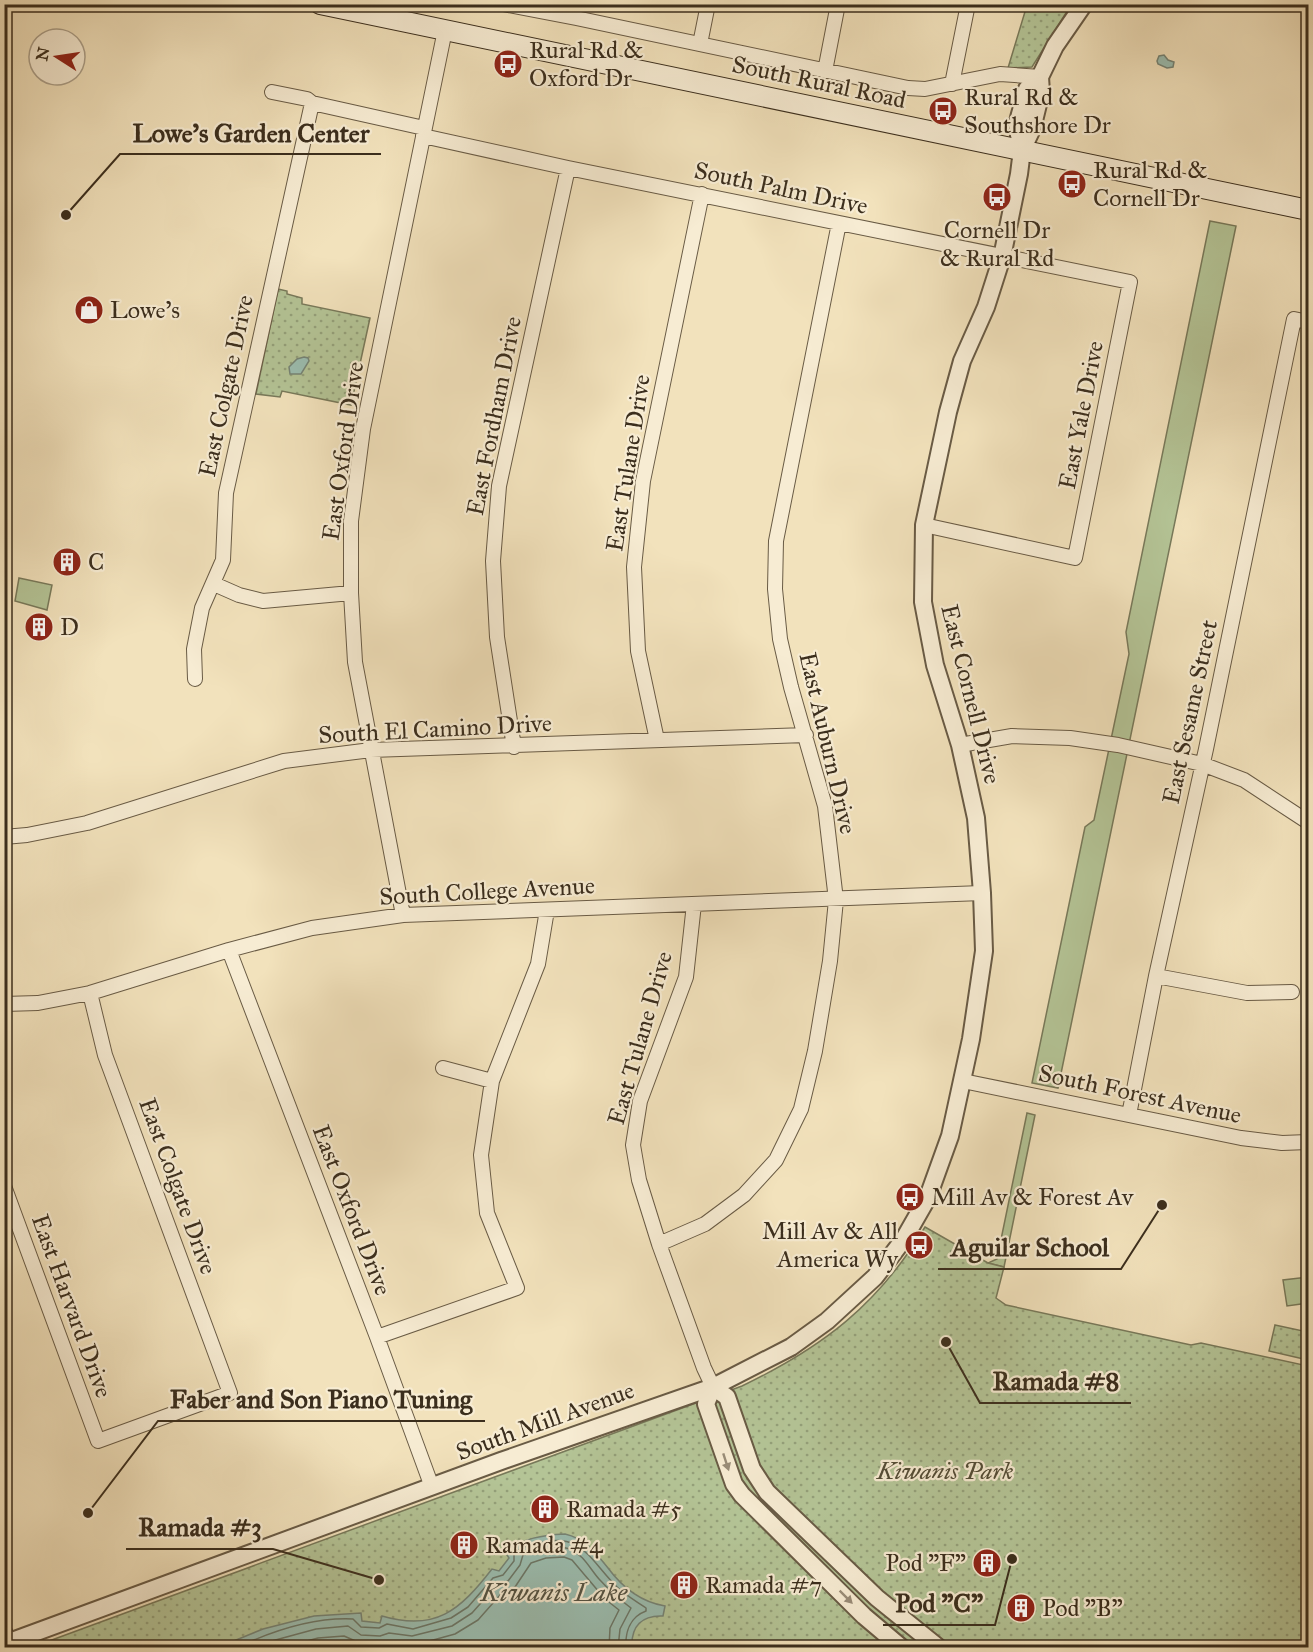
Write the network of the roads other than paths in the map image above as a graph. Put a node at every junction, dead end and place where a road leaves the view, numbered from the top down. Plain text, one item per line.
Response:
1 (320, 4) edge
2 (503, 4) edge
3 (708, 4) edge
4 (838, 4) edge
5 (968, 4) edge
6 (1084, 4) edge
7 (577, 11) edge
8 (445, 30) junction
9 (700, 44) junction
10 (825, 71) junction
11 (1040, 77) junction
12 (952, 84) junction
13 (272, 92) dead end
14 (312, 103) junction
15 (424, 132) junction
16 (1022, 150) junction
17 (568, 168) junction
18 (702, 194) junction
19 (1308, 210) edge
20 (839, 223) junction
21 (1002, 257) junction
22 (1131, 282) joint
23 (1308, 322) edge
24 (924, 525) junction
25 (214, 584) junction
26 (351, 593) junction
27 (195, 679) dead end
28 (806, 735) junction
29 (657, 740) junction
30 (960, 745) junction
31 (514, 747) junction
32 (371, 750) junction
33 (1202, 764) junction
34 (1308, 822) edge
35 (4, 837) edge
36 (982, 893) junction
37 (836, 900) junction
38 (694, 904) junction
39 (547, 910) junction
40 (403, 915) junction
41 (229, 950) junction
42 (1156, 976) junction
43 (1292, 992) dead end
44 (90, 993) junction
45 (4, 1004) edge
46 (443, 1068) dead end
47 (492, 1081) junction
48 (963, 1081) junction
49 (1130, 1115) junction
50 (1308, 1142) edge
51 (4, 1186) edge
52 (659, 1244) junction
53 (377, 1337) junction
54 (713, 1387) junction
55 (739, 1428) junction
56 (718, 1436) junction
57 (98, 1441) joint
58 (432, 1487) junction
59 (6, 1638) edge
60 (920, 1642) edge
61 (902, 1647) edge
62 (939, 1647) edge

1 - 8 main road, South Rural Road
2 - 7 street
3 - 9 street
4 - 10 street
5 - 12 street
6 - 11 street, East Cornell Drive
7 - 9 street
8 - 15 street, East Oxford Drive
8 - 16 main road, South Rural Road
9 - 10 street
10 - 12 street
11 - 12 street
11 - 16 street, East Cornell Drive
13 - 14 street, South Palm Drive
14 - 15 street, South Palm Drive
14 - 25 street, East Colgate Drive
15 - 17 street, South Palm Drive
15 - 26 street, East Oxford Drive
16 - 19 main road, South Rural Road
16 - 21 street, East Cornell Drive
17 - 18 street, South Palm Drive
17 - 31 street, East Fordham Drive
18 - 20 street, South Palm Drive
18 - 29 street, East Tulane Drive
20 - 21 street, South Palm Drive
20 - 28 street, East Auburn Drive
21 - 22 street, South Palm Drive
21 - 24 street, East Cornell Drive
22 - 24 street, East Yale Drive
23 - 33 street, East Sesame Street
24 - 30 street, East Cornell Drive
25 - 26 street
25 - 27 street, East Colgate Drive
26 - 32 street, East Oxford Drive
28 - 29 street, South El Camino Drive
28 - 37 street, East Auburn Drive
29 - 31 street, South El Camino Drive
30 - 33 street
30 - 36 street, East Cornell Drive
31 - 32 street, South El Camino Drive
32 - 35 street, South El Camino Drive
32 - 40 street, East Oxford Drive
33 - 34 street
33 - 42 street, East Sesame Street
36 - 37 street, South College Avenue
36 - 48 street, East Cornell Drive
37 - 38 street, South College Avenue
37 - 52 street, East Auburn Drive
38 - 39 street, South College Avenue
38 - 52 street, East Tulane Drive
39 - 40 street, South College Avenue
39 - 47 street
40 - 41 street, South College Avenue
41 - 44 street, South College Avenue
41 - 53 street, East Oxford Drive
42 - 43 street
42 - 49 street, East Sesame Street
44 - 45 street, South College Avenue
44 - 57 street, East Colgate Drive
46 - 47 street
47 - 53 street
48 - 49 street, South Forest Avenue
48 - 54 street, South Mill Avenue
49 - 50 street, South Forest Avenue
51 - 57 street, East Harvard Drive
52 - 54 street, East Tulane Drive
53 - 58 street, East Oxford Drive
54 - 55 street
54 - 56 street
54 - 58 street, South Mill Avenue
55 - 56 street
55 - 60 street
56 -> 61 street
58 - 59 street, South Mill Avenue
60 - 62 street

